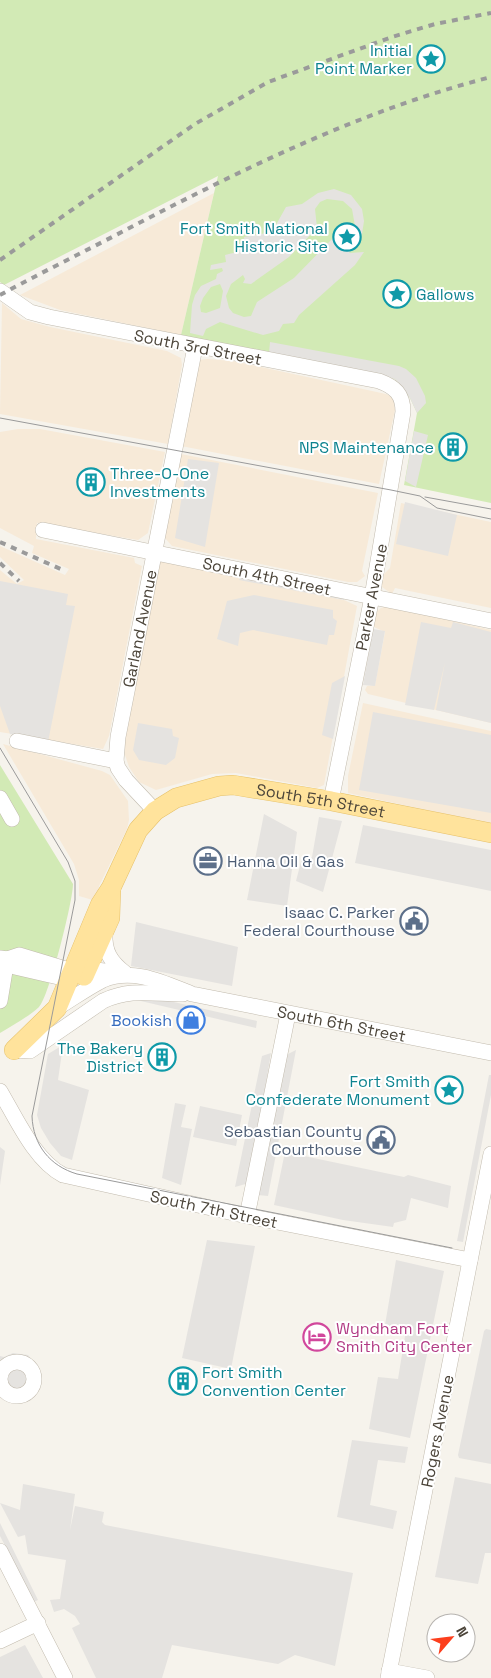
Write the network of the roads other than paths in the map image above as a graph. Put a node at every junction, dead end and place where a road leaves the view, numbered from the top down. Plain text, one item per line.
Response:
1 (0, 291) edge
2 (195, 347) junction
3 (399, 393) joint
4 (44, 530) dead end
5 (154, 552) junction
6 (372, 597) junction
7 (491, 621) edge
8 (17, 741) dead end
9 (116, 761) junction
10 (0, 798) edge
11 (331, 801) junction
12 (155, 811) junction
13 (12, 820) dead end
14 (491, 834) edge
15 (111, 888) junction
16 (105, 933) junction
17 (4, 959) edge
18 (76, 974) junction
19 (126, 974) junction
20 (192, 994) junction
21 (74, 998) junction
22 (0, 1001) edge
23 (56, 1008) junction
24 (288, 1014) junction
25 (7, 1054) edge
26 (491, 1054) edge
27 (0, 1091) edge
28 (491, 1154) edge
29 (247, 1216) junction
30 (470, 1260) junction
31 (3, 1365) edge
32 (1, 1383) edge
33 (0, 1551) edge
34 (38, 1623) junction
35 (0, 1641) edge
36 (388, 1674) edge
37 (65, 1678) edge
38 (427, 1678) edge

1 - 2 street, South 3rd Street
2 - 3 street, South 3rd Street
2 - 5 street, Garland Avenue
3 - 6 street, Parker Avenue
4 - 5 street, South 4th Street
5 - 6 street, South 4th Street
5 - 9 street, Garland Avenue
6 - 7 street, South 4th Street
6 - 11 street, Parker Avenue
8 - 9 street
9 - 12 street
10 - 13 street
11 - 12 main road, South 5th Street
11 - 14 main road, South 5th Street
12 - 15 main road
15 - 16 main road
15 - 18 main road
16 - 18 main road
16 - 19 street
17 - 18 street
17 - 22 street
18 - 19 street
18 - 21 main road
18 - 23 main road
19 - 20 street, South 6th Street
19 - 21 street, South 6th Street
20 - 24 street, South 6th Street
20 - 25 street, South 6th Street
21 - 23 street, South 6th Street
21 - 25 main road
23 - 25 main road
24 - 26 street, South 6th Street
24 - 29 street
27 - 29 street, South 7th Street
28 - 30 street, Rogers Avenue
29 - 30 street, South 7th Street
30 - 36 street, Rogers Avenue
31 - 32 street
31 - 32 street
33 - 34 street
34 - 35 street
34 - 37 street
36 - 38 street

